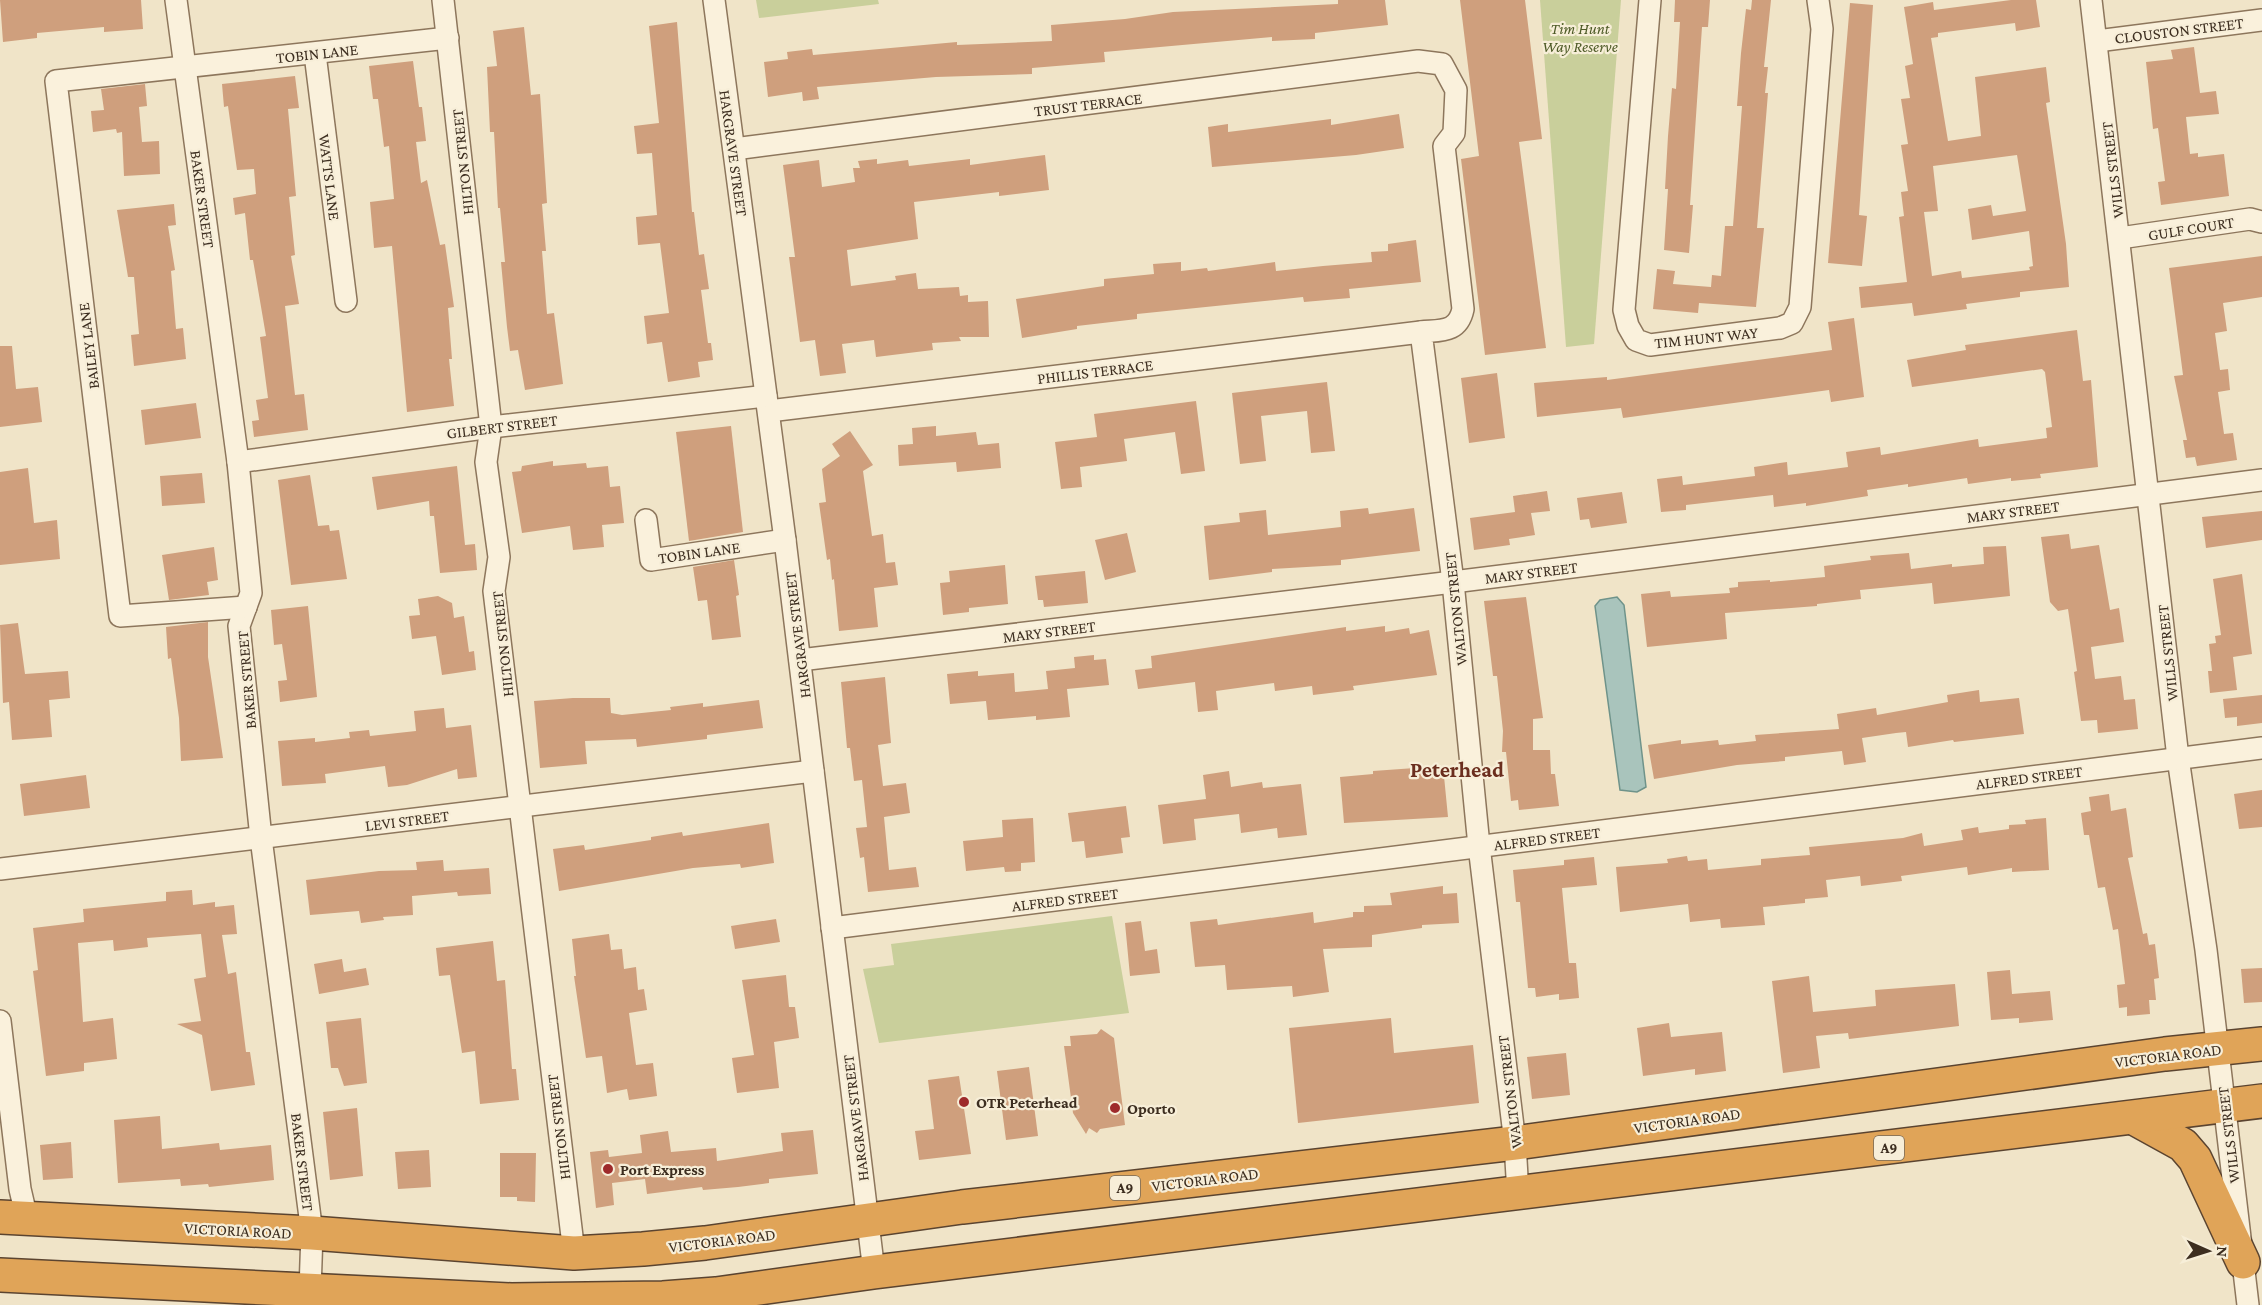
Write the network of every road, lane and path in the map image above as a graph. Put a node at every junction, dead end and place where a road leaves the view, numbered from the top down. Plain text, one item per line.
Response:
1 (176, 0) edge
2 (443, 0) edge
3 (714, 0) edge
4 (1650, 0) edge
5 (1818, 0) edge
6 (2091, 0) edge
7 (2262, 20) edge
8 (448, 38) junction
9 (2097, 41) junction
10 (315, 54) junction
11 (185, 66) junction
12 (734, 149) junction
13 (2262, 222) edge
14 (2120, 238) junction
15 (346, 301) dead end
16 (1420, 332) junction
17 (767, 403) junction
18 (491, 427) junction
19 (238, 462) junction
20 (2262, 480) edge
21 (2150, 494) junction
22 (646, 520) dead end
23 (785, 540) junction
24 (1453, 582) junction
25 (246, 607) junction
26 (800, 660) junction
27 (2262, 748) edge
28 (2178, 758) junction
29 (813, 771) junction
30 (520, 806) junction
31 (261, 838) junction
32 (1479, 846) junction
33 (0, 869) edge
34 (832, 928) junction
35 (0, 1021) edge
36 (2262, 1044) edge
37 (2217, 1049) junction
38 (2262, 1101) edge
39 (2224, 1106) junction
40 (2134, 1118) junction
41 (1515, 1143) junction
42 (1518, 1194) junction
43 (14, 1218) edge
44 (866, 1220) junction
45 (312, 1233) junction
46 (705, 1244) junction
47 (573, 1253) junction
48 (2243, 1262) junction
49 (874, 1272) junction
50 (0, 1275) edge
51 (310, 1290) junction
52 (716, 1294) junction
53 (2248, 1305) edge

1 - 11 street, BAKER STREET
2 - 8 street, HILTON STREET
3 - 12 street, HARGRAVE STREET
4 - 5 street, TIM HUNT WAY
6 - 9 street, WILLS STREET
7 - 9 street, CLOUSTON STREET
8 - 10 street, TOBIN LANE
8 - 18 street, HILTON STREET
9 - 14 street, WILLS STREET
10 - 11 street, TOBIN LANE
10 - 15 street, WATTS LANE
11 - 19 street, BAKER STREET
11 - 25 street, BAILEY LANE
12 - 16 street, TRUST TERRACE
12 - 17 street, HARGRAVE STREET
13 - 14 street, GULF COURT
14 - 21 street, WILLS STREET
16 - 17 street, PHILLIS TERRACE
16 - 24 street, WALTON STREET
17 - 18 street, GILBERT STREET
17 - 23 street, HARGRAVE STREET
18 - 19 street, GILBERT STREET
18 - 30 street, HILTON STREET
19 - 25 street, BAKER STREET
20 - 21 street, MARY STREET
21 - 24 street, MARY STREET
21 - 28 street, WILLS STREET
22 - 23 street, TOBIN LANE
23 - 26 street, HARGRAVE STREET
24 - 26 street, MARY STREET
24 - 32 street, WALTON STREET
25 - 31 street, BAKER STREET
26 - 29 street, HARGRAVE STREET
27 - 28 street, ALFRED STREET
28 - 32 street, ALFRED STREET
28 - 37 street, WILLS STREET
29 - 30 street, LEVI STREET
29 - 34 street, HARGRAVE STREET
30 - 31 street, LEVI STREET
30 - 47 street, HILTON STREET
31 - 33 street, LEVI STREET
31 - 45 street, BAKER STREET
32 - 34 street, ALFRED STREET
32 - 41 street, WALTON STREET
34 - 44 street, HARGRAVE STREET
35 - 43 street
36 - 37 highway, VICTORIA ROAD / A9
37 - 39 street, WILLS STREET
37 - 41 highway, VICTORIA ROAD / A9
38 - 39 highway, A9
39 - 40 highway, A9
39 - 48 street, WILLS STREET
40 - 42 highway, A9
40 - 48 highway
41 - 42 street, WALTON STREET
41 - 44 highway, VICTORIA ROAD / A9
42 - 49 highway, A9
43 - 45 highway, VICTORIA ROAD / A9
44 - 46 highway, VICTORIA ROAD / A9
44 - 49 street, HARGRAVE STREET
45 - 47 highway, VICTORIA ROAD / A9
45 - 51 street, BAKER STREET
46 - 47 highway, VICTORIA ROAD / A9
46 - 52 highway
48 - 53 street, WILLS STREET
49 - 52 highway, A9
50 - 51 highway, A9
51 - 52 highway, A9

